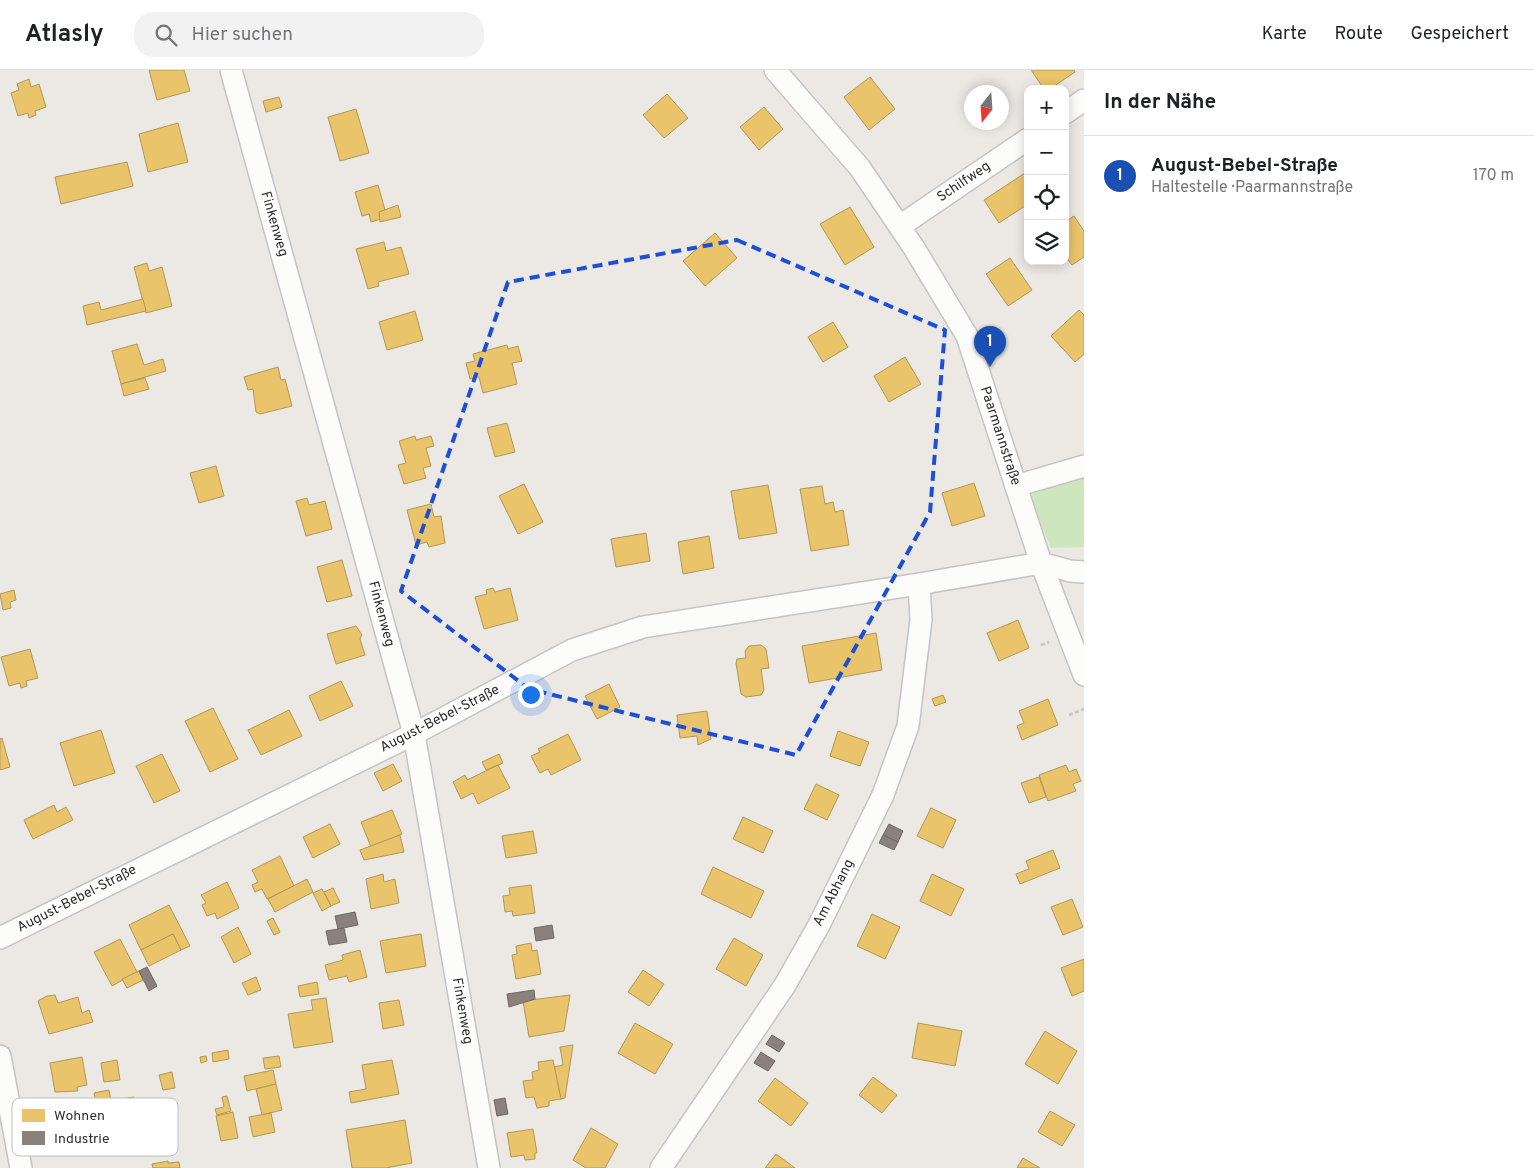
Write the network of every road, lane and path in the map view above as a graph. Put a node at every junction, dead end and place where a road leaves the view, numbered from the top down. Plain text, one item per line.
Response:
1 (231, 70) edge
2 (775, 70) edge
3 (1084, 100) edge
4 (1069, 110) edge
5 (1024, 142) edge
6 (900, 226) junction
7 (1084, 466) edge
8 (1016, 486) junction
9 (1041, 563) junction
10 (1084, 572) edge
11 (919, 584) junction
12 (1084, 675) edge
13 (1084, 709) edge
14 (1069, 715) dead end
15 (414, 734) junction
16 (0, 938) edge
17 (0, 1056) edge
18 (12, 1120) edge
19 (489, 1168) edge
20 (661, 1168) edge

1 - 15 street, Finkenweg
2 - 6 street, Paarmannstraße
3 - 4 street
5 - 6 street, Schilfweg
6 - 8 street, Paarmannstraße
7 - 8 street
8 - 9 street, Paarmannstraße
9 - 10 street, August-Bebel-Straße
9 - 11 street, August-Bebel-Straße
9 - 12 street, Paarmannstraße
11 - 15 street, August-Bebel-Straße
11 - 20 street, Am Abhang
13 - 14 path
15 - 16 street, August-Bebel-Straße
15 - 19 street, Finkenweg
17 - 18 street

